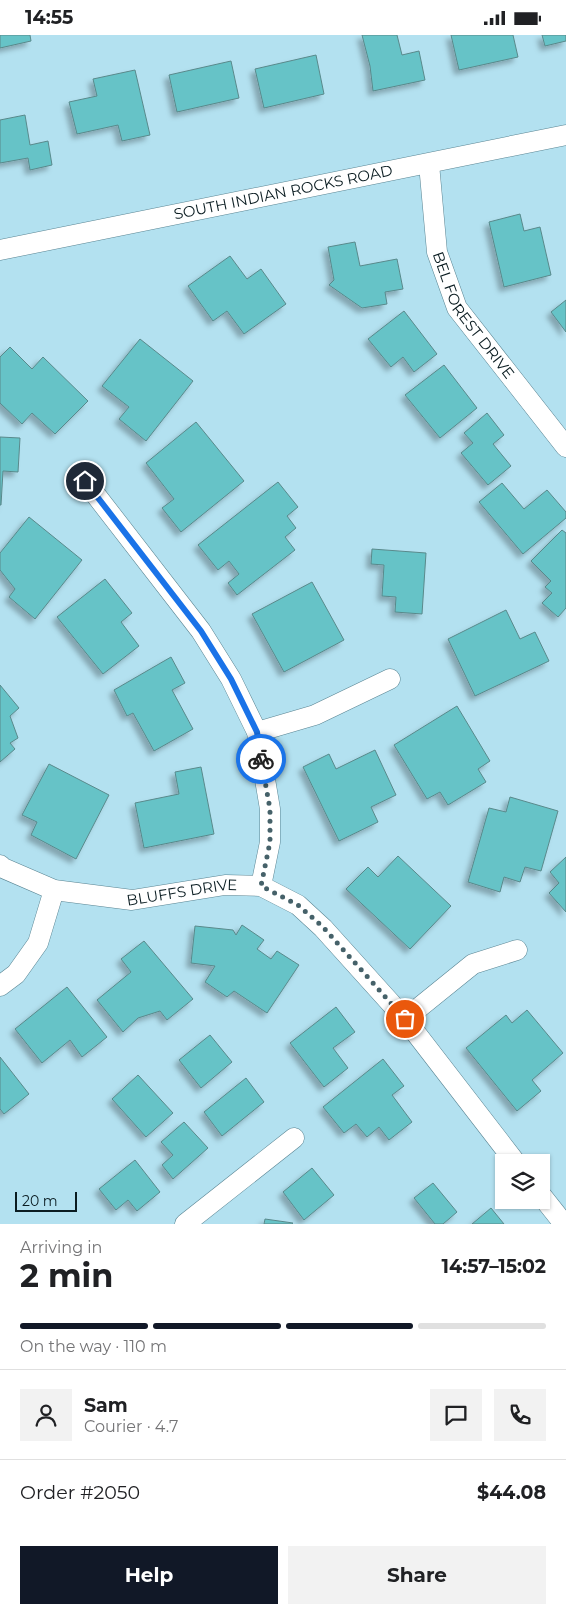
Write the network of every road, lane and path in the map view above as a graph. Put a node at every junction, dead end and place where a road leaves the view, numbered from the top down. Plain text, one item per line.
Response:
1 (566, 135) edge
2 (429, 164) junction
3 (0, 250) edge
4 (566, 447) edge
5 (85, 481) dead end
6 (390, 679) dead end
7 (257, 732) junction
8 (0, 865) edge
9 (261, 886) junction
10 (54, 890) junction
11 (517, 950) dead end
12 (0, 987) edge
13 (405, 1019) junction
14 (294, 1138) dead end
15 (509, 1154) edge
16 (550, 1206) edge
17 (188, 1223) edge
18 (564, 1224) edge

1 - 2 street, SOUTH INDIAN ROCKS ROAD
2 - 3 street, SOUTH INDIAN ROCKS ROAD
2 - 4 street, BEL FOREST DRIVE
5 - 7 street
6 - 7 street
7 - 9 street
8 - 10 street, BLUFFS DRIVE
9 - 10 street, BLUFFS DRIVE
9 - 13 street, BLUFFS DRIVE
10 - 12 street
11 - 13 street
13 - 15 street, BLUFFS DRIVE
14 - 17 street
16 - 18 street

